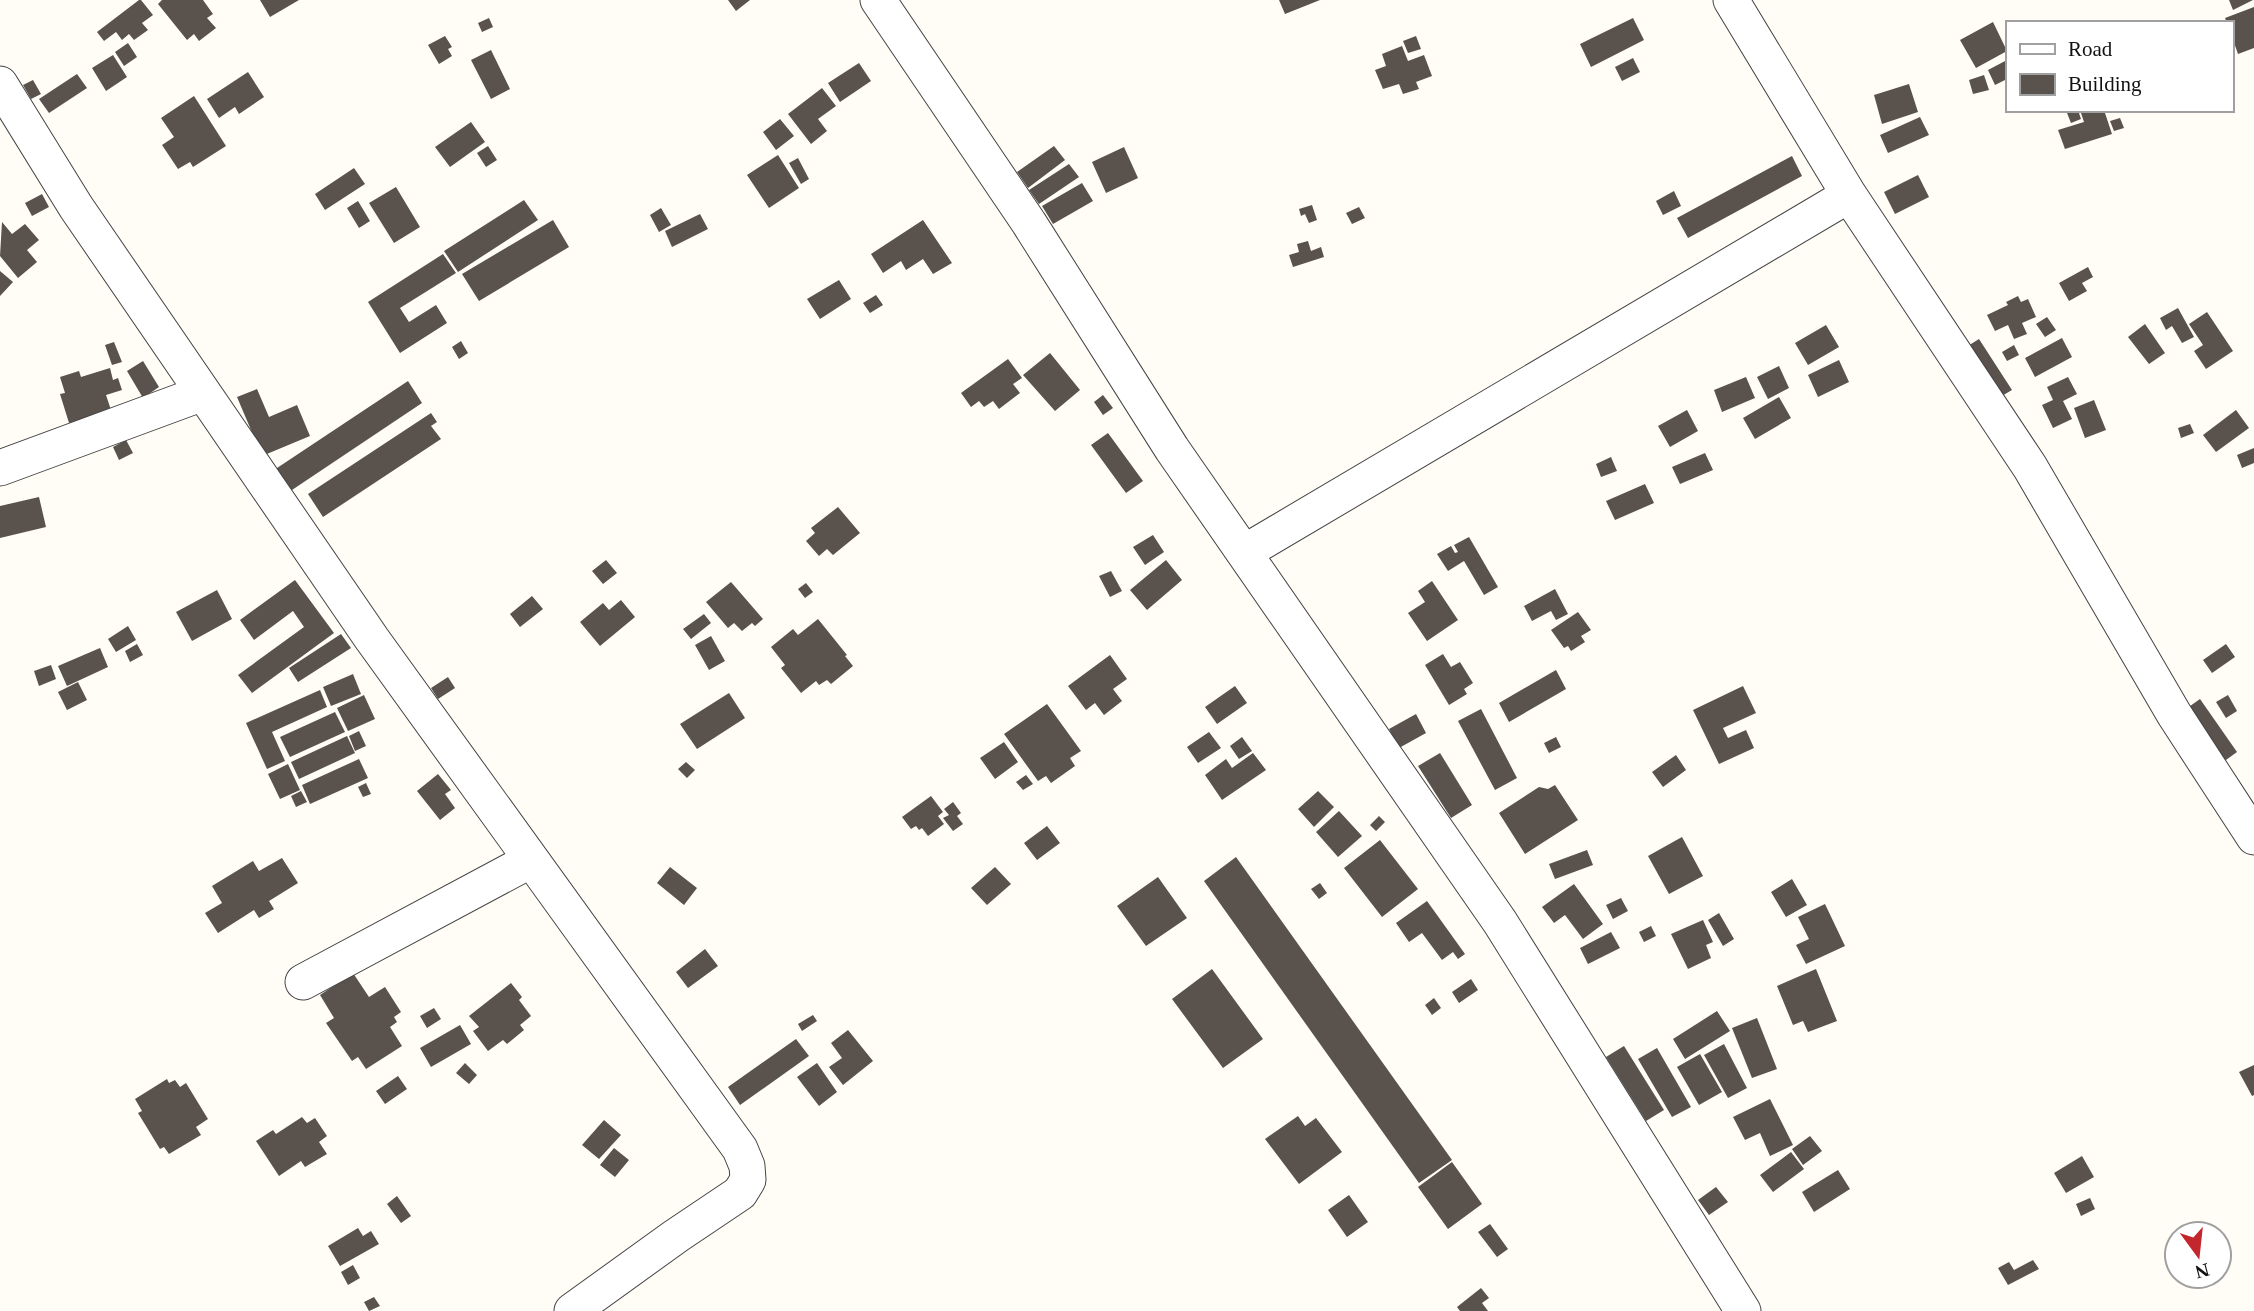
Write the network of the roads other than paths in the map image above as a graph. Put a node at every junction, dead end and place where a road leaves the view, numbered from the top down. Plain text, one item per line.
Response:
1 (878, 0) edge
2 (1731, 0) edge
3 (0, 84) edge
4 (1849, 195) junction
5 (203, 393) junction
6 (0, 468) edge
7 (1245, 552) junction
8 (2254, 837) edge
9 (531, 860) junction
10 (303, 982) dead end
11 (572, 1311) edge
12 (1743, 1311) edge

1 - 7 street
2 - 4 street
3 - 5 street
4 - 7 street
4 - 8 street
5 - 6 street
5 - 9 street
7 - 12 street
9 - 10 street
9 - 11 street

